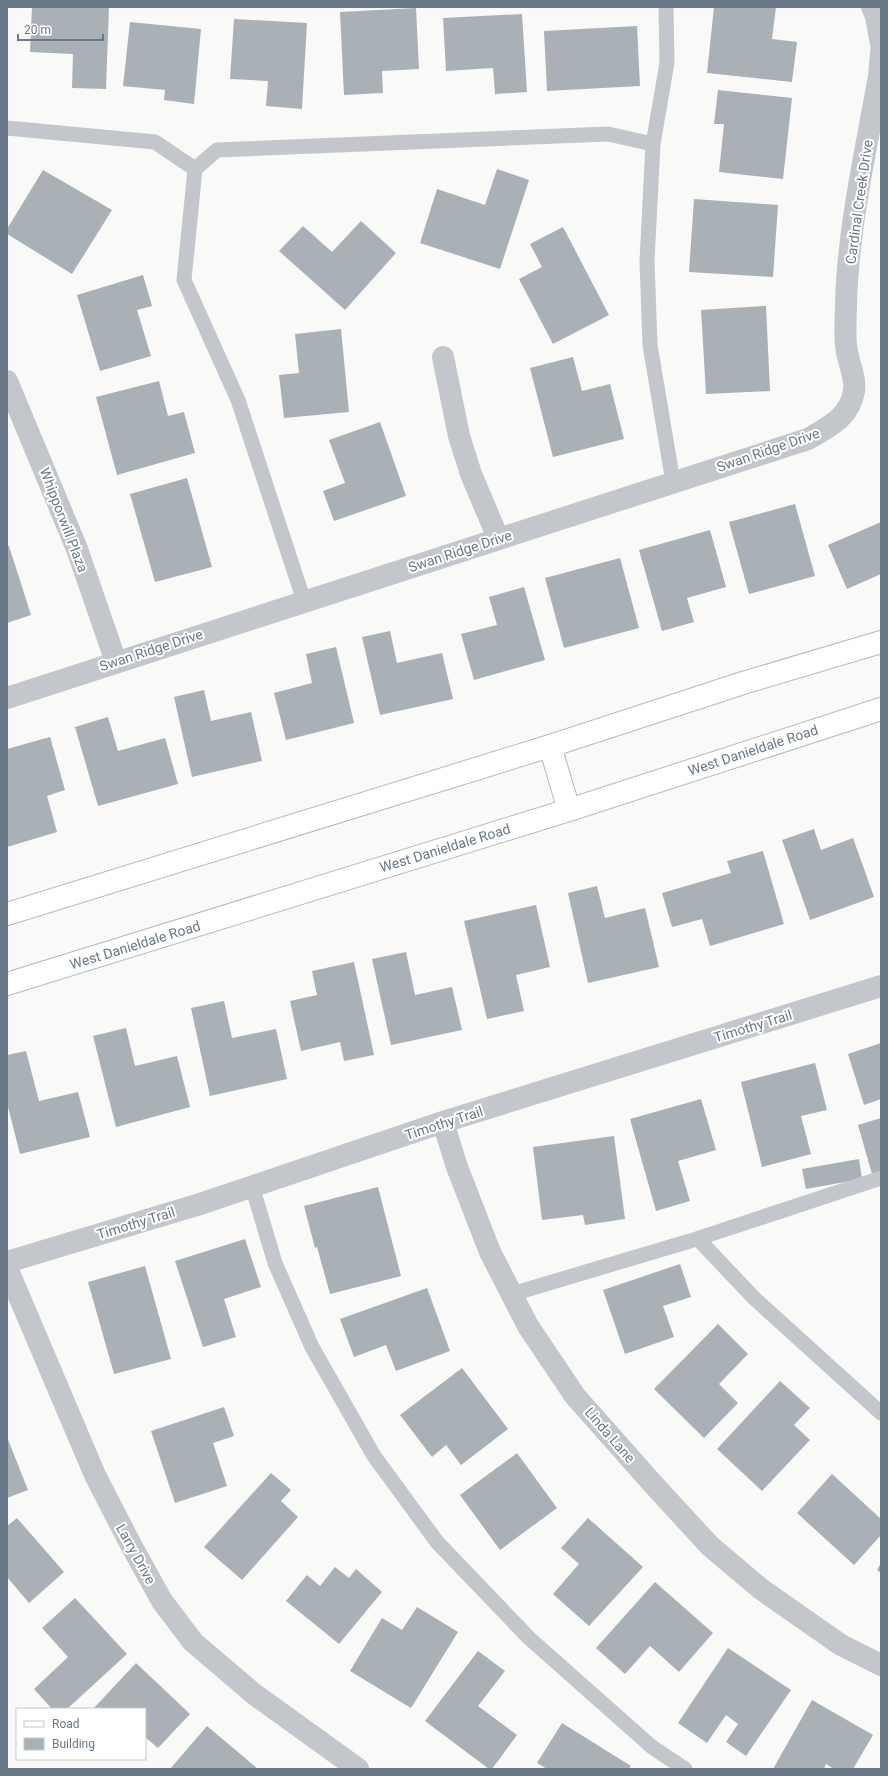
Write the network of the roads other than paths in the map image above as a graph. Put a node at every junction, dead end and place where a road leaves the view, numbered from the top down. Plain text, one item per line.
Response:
1 (666, 7) edge
2 (872, 7) edge
3 (881, 44) edge
4 (881, 53) edge
5 (7, 128) edge
6 (653, 144) junction
7 (195, 169) junction
8 (847, 352) joint
9 (444, 358) dead end
10 (7, 381) edge
11 (673, 482) junction
12 (498, 538) junction
13 (304, 601) junction
14 (881, 642) edge
15 (116, 662) junction
16 (7, 698) edge
17 (881, 709) edge
18 (550, 746) junction
19 (569, 810) junction
20 (7, 914) edge
21 (7, 984) edge
22 (881, 986) edge
23 (444, 1122) junction
24 (881, 1178) edge
25 (252, 1186) junction
26 (698, 1239) junction
27 (7, 1262) edge
28 (7, 1268) edge
29 (512, 1294) junction
30 (881, 1413) edge
31 (881, 1665) edge
32 (358, 1769) edge
33 (685, 1769) edge

1 - 6 lane
2 - 3 street
4 - 8 street, Cardinal Creek Drive
5 - 7 lane
6 - 7 lane
6 - 11 lane
7 - 13 lane
8 - 11 street, Swan Ridge Drive
9 - 12 street
10 - 15 street, Whipporwill Plaza
11 - 12 street, Swan Ridge Drive
12 - 13 street, Swan Ridge Drive
13 - 15 street, Swan Ridge Drive
14 - 18 main road
15 - 16 street, Swan Ridge Drive
17 - 19 main road, West Danieldale Road
18 - 19 main road
18 - 20 main road
19 - 21 main road, West Danieldale Road
22 - 23 street, Timothy Trail
23 - 25 street, Timothy Trail
23 - 29 street, Linda Lane
24 - 26 lane
25 - 27 street, Timothy Trail
25 - 33 lane
26 - 29 lane
26 - 30 lane
28 - 32 street, Larry Drive
29 - 31 street, Linda Lane

